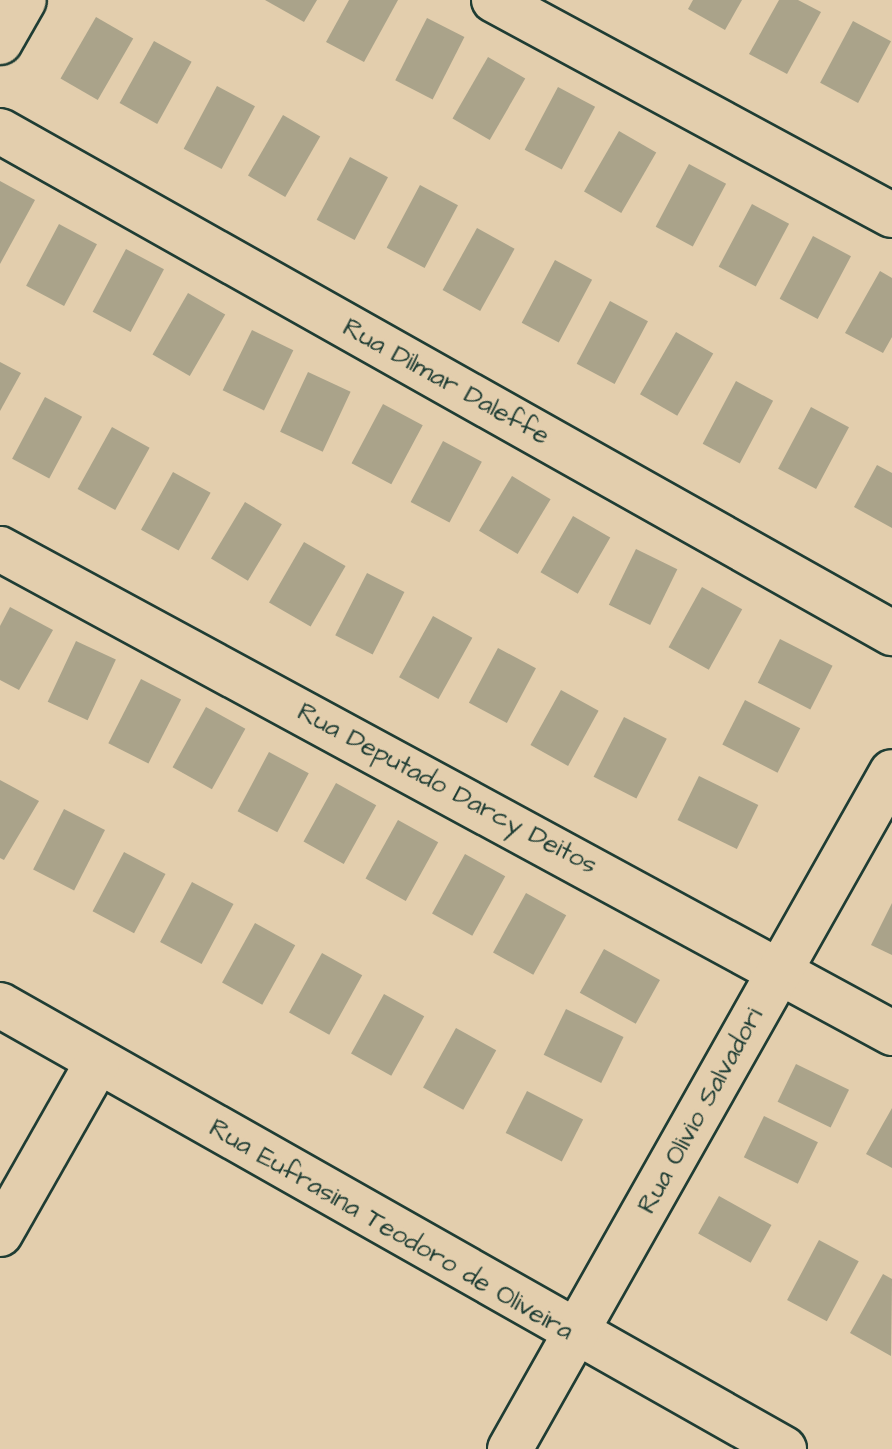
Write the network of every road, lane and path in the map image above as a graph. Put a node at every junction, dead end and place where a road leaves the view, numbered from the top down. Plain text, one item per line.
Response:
1 (24, 0) edge
2 (494, 0) edge
3 (0, 42) edge
4 (0, 131) edge
5 (892, 215) edge
6 (0, 549) edge
7 (892, 633) edge
8 (892, 772) edge
9 (781, 969) junction
10 (0, 1005) edge
11 (892, 1033) edge
12 (97, 1063) junction
13 (0, 1234) edge
14 (575, 1335) junction
15 (510, 1449) edge
16 (784, 1449) edge

1 - 3 street
2 - 5 street
4 - 7 street, Rua Dilmar Daleffe
6 - 9 street, Rua Deputado Darcy Deitos
8 - 9 street, Rua Olivio Salvadori
9 - 11 street, Rua Deputado Darcy Deitos
9 - 14 street, Rua Olivio Salvadori
10 - 12 street, Rua Eufrasina Teodoro de Oliveira
12 - 13 street
12 - 14 street, Rua Eufrasina Teodoro de Oliveira
14 - 15 street, Rua Olivio Salvadori
14 - 16 street, Rua Eufrasina Teodoro de Oliveira

